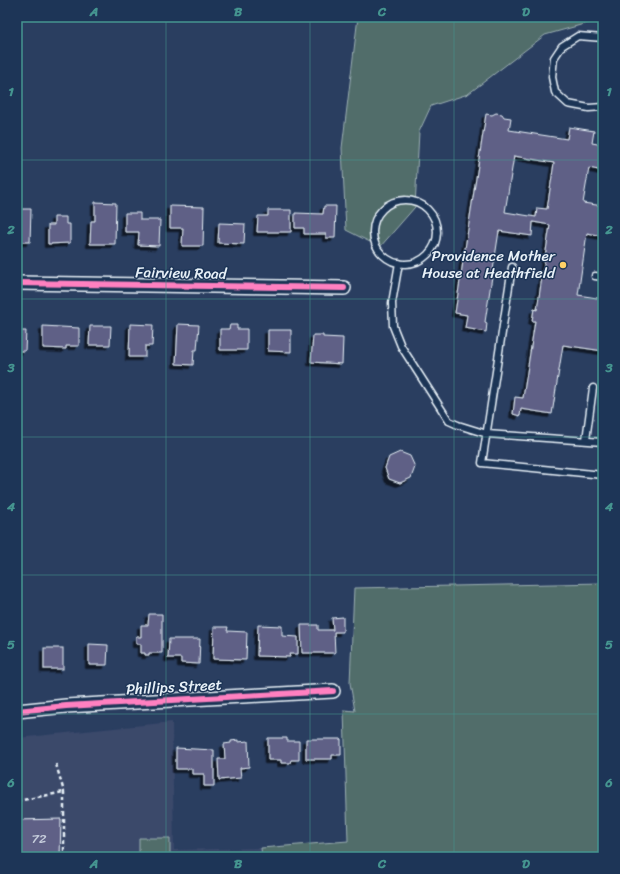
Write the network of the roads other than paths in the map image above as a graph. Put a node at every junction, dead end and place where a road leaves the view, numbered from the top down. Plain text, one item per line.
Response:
1 (603, 38) edge
2 (603, 107) edge
3 (399, 263) junction
4 (512, 267) dead end
5 (596, 276) dead end
6 (603, 277) edge
7 (17, 284) edge
8 (344, 288) dead end
9 (593, 388) dead end
10 (487, 434) junction
11 (586, 440) junction
12 (603, 442) edge
13 (603, 475) edge
14 (333, 691) dead end
15 (17, 711) edge

1 - 2 lane
3 - 3 lane
3 - 10 lane
4 - 10 lane
5 - 6 lane
7 - 8 street, Fairview Road
9 - 11 lane
10 - 11 lane
10 - 13 lane
11 - 12 lane
14 - 15 street, Phillips Street

